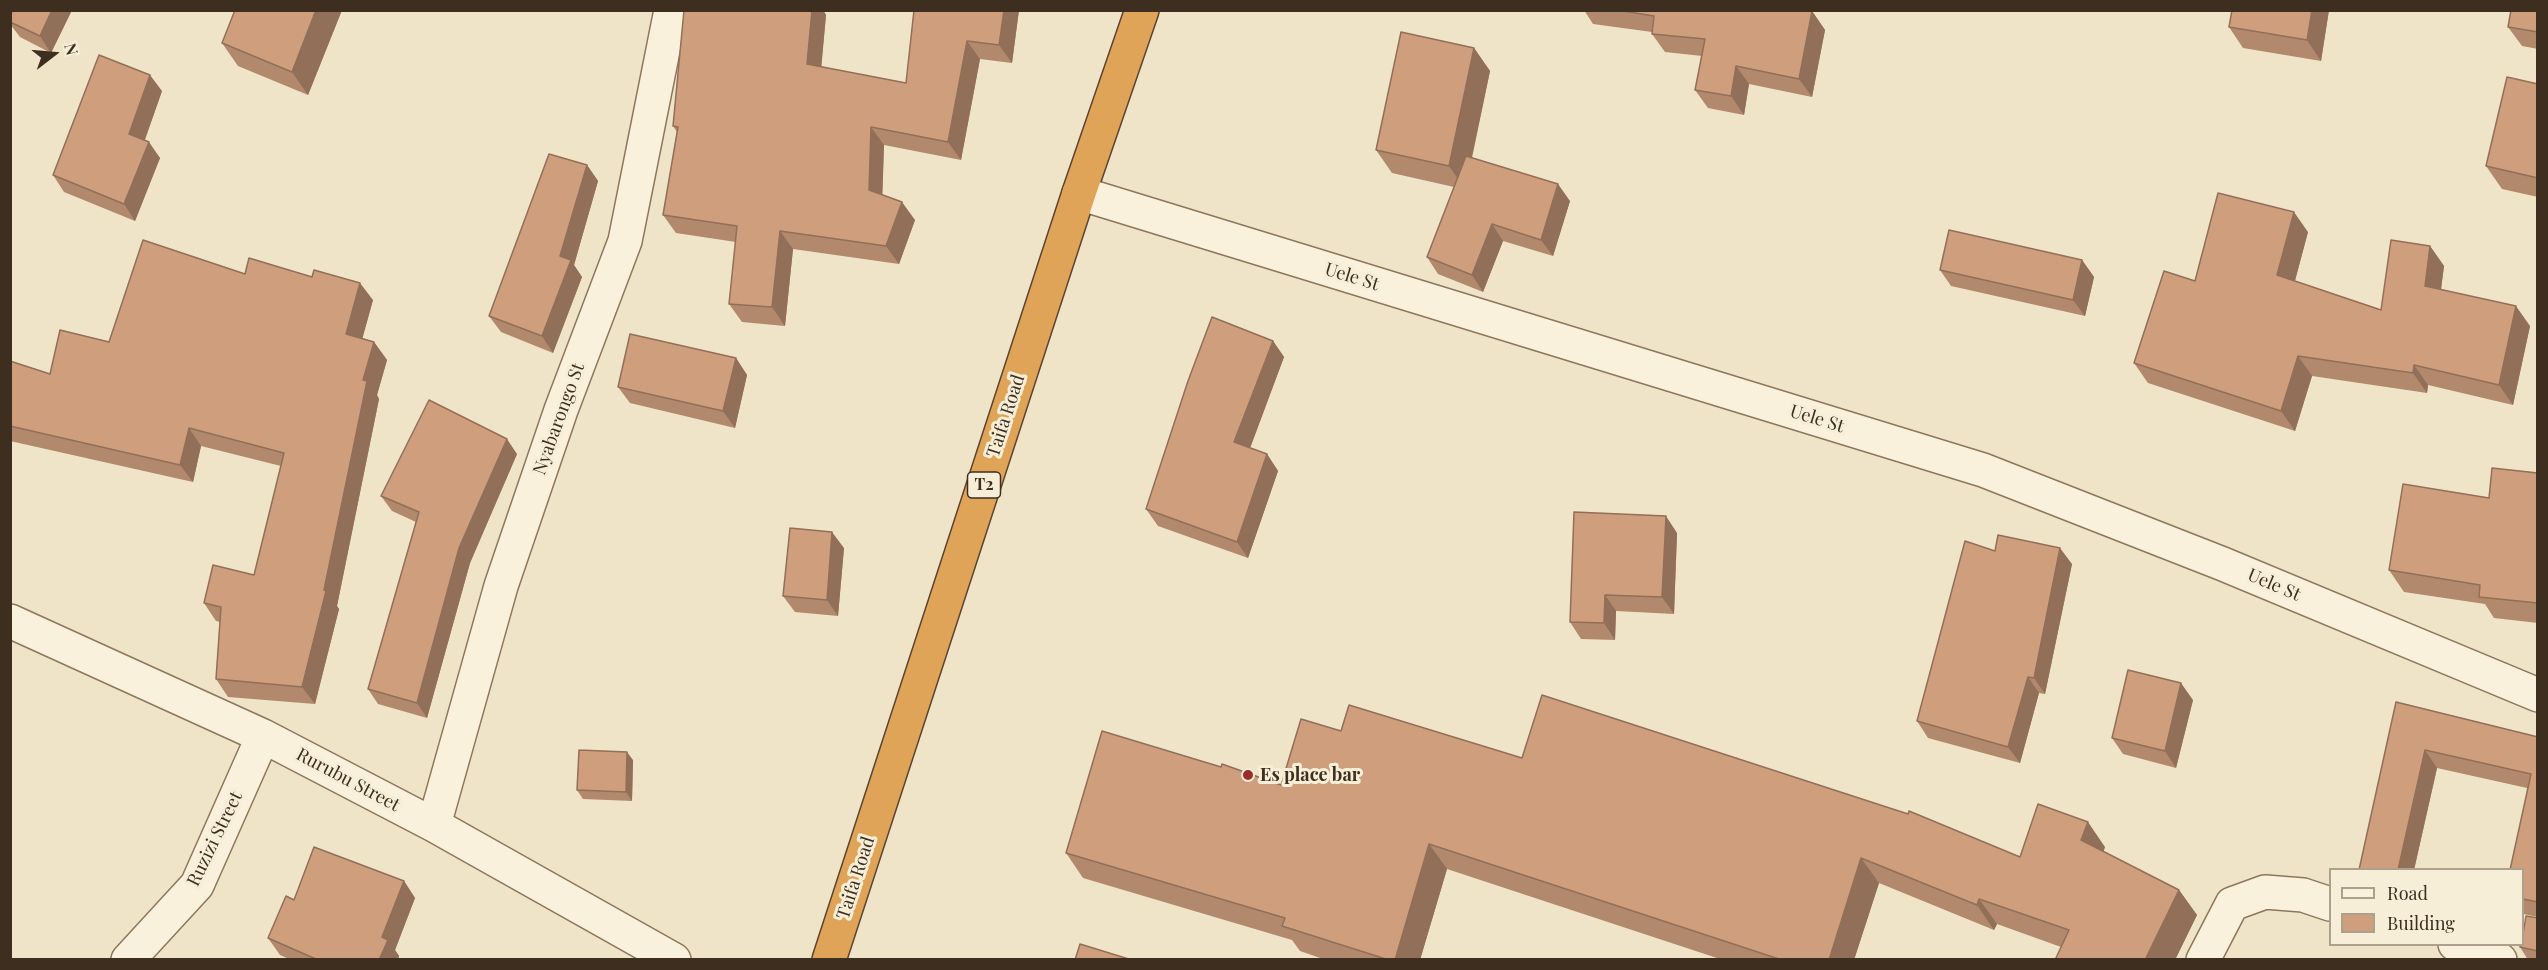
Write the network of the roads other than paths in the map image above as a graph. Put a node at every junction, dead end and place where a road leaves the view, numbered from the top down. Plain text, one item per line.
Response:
1 (671, 10) edge
2 (1142, 10) edge
3 (1079, 193) junction
4 (10, 621) edge
5 (2538, 695) edge
6 (263, 735) junction
7 (434, 825) junction
8 (2329, 903) edge
9 (2458, 946) edge
10 (128, 960) edge
11 (674, 960) edge
12 (829, 960) edge
13 (2203, 960) edge
14 (2500, 960) edge

1 - 7 street, Nyabarongo St
2 - 3 highway, Taifa Road / T2
3 - 5 street, Uele St
3 - 12 highway, Taifa Road / T2
4 - 6 street, Rurubu Street
6 - 7 street, Rurubu Street
6 - 10 street, Ruzizi Street
7 - 11 street, Rurubu Street
8 - 13 street
9 - 14 street

